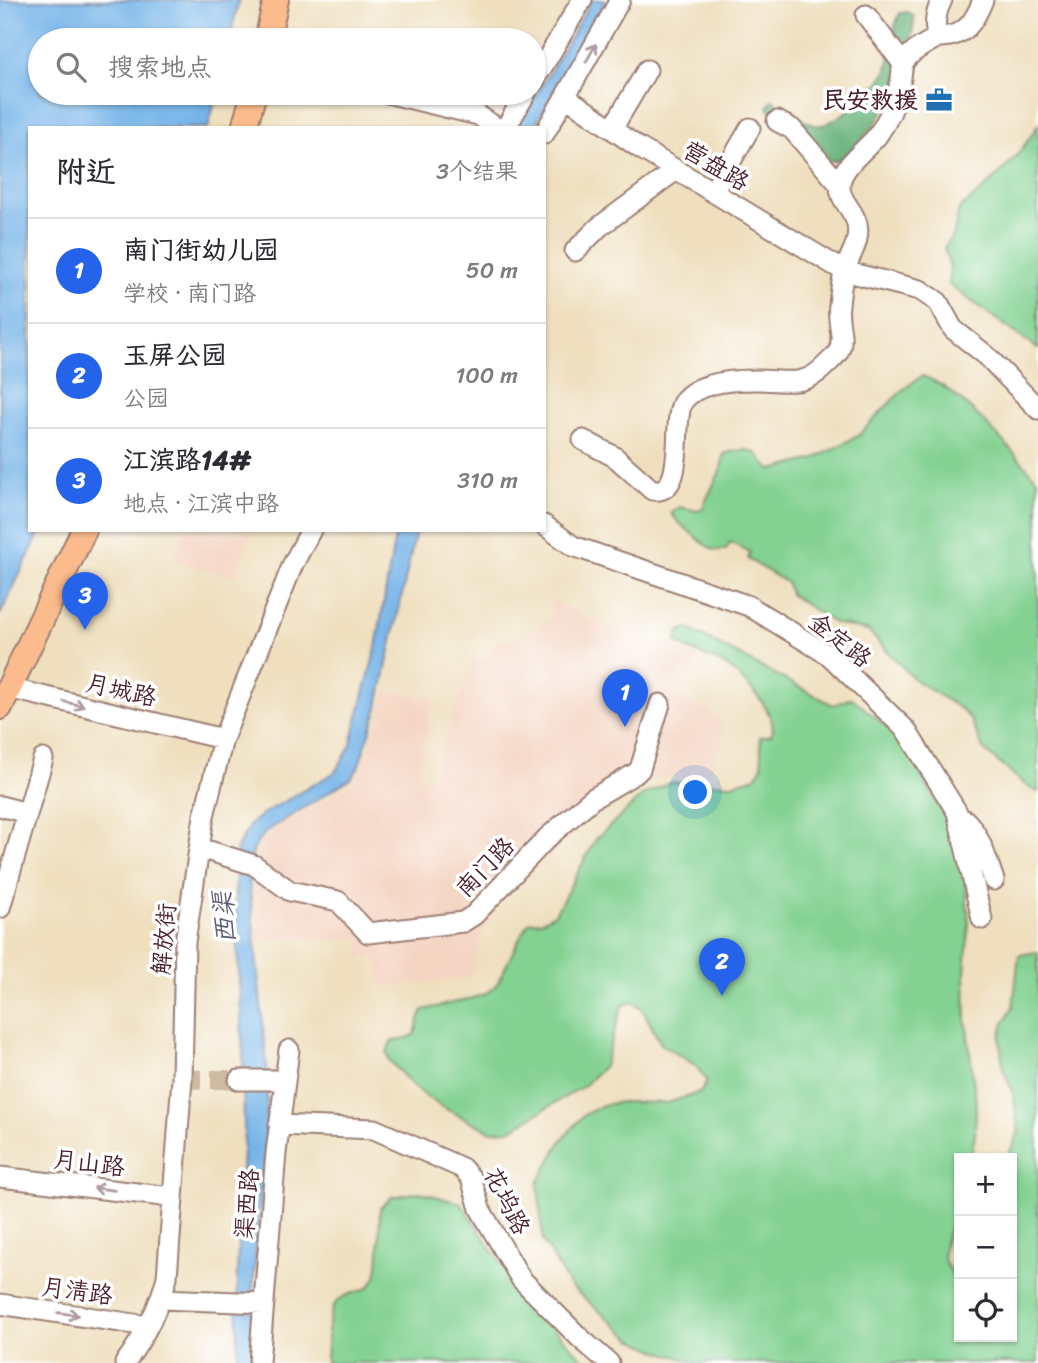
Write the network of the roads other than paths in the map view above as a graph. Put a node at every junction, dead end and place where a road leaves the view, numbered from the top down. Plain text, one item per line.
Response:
1 (276, 0) edge
2 (582, 0) edge
3 (620, 0) edge
4 (942, 0) edge
5 (983, 0) edge
6 (866, 15) dead end
7 (270, 28) edge
8 (938, 37) junction
9 (546, 61) edge
10 (903, 64) junction
11 (646, 70) dead end
12 (566, 97) junction
13 (251, 105) edge
14 (437, 105) edge
15 (519, 105) edge
16 (777, 121) dead end
17 (245, 126) edge
18 (495, 126) edge
19 (508, 126) edge
20 (750, 128) dead end
21 (612, 129) junction
22 (546, 131) edge
23 (676, 170) junction
24 (839, 184) junction
25 (713, 192) junction
26 (575, 251) dead end
27 (844, 271) junction
28 (1038, 408) edge
29 (583, 440) dead end
30 (546, 526) edge
31 (83, 532) edge
32 (310, 532) edge
33 (4, 698) edge
34 (660, 704) dead end
35 (223, 739) junction
36 (43, 759) dead end
37 (0, 806) edge
38 (27, 813) junction
39 (958, 816) junction
40 (200, 848) junction
41 (994, 880) dead end
42 (0, 908) edge
43 (982, 919) dead end
44 (289, 1050) dead end
45 (239, 1080) tunnel mouth
46 (277, 1080) junction
47 (279, 1125) junction
48 (0, 1177) edge
49 (171, 1198) junction
50 (161, 1298) junction
51 (264, 1303) junction
52 (0, 1304) edge
53 (148, 1326) junction
54 (125, 1363) edge
55 (259, 1363) edge
56 (609, 1363) edge

1 - 7 main road
2 - 9 street
12 -> 3 street
4 - 8 street
5 - 8 street
6 - 10 street
8 - 10 street
10 - 24 street
11 - 21 street
12 - 21 street, 营盘路
12 - 22 street
13 - 17 main road
14 - 18 street
15 - 19 street
16 - 24 street
20 - 25 street
21 - 23 street, 营盘路
23 - 25 street, 营盘路
23 - 26 street
24 - 27 street
25 - 27 street, 营盘路
27 - 28 street, 营盘路
27 - 29 street
30 - 39 street, 金定路
31 - 33 main road
32 - 35 street, 解放街
33 -> 35 street, 月城路
34 - 40 street, 南门路
35 - 40 street, 解放街
36 - 38 street
37 - 38 street
38 - 42 street
39 - 41 street
39 - 43 street, 金定路
40 - 49 street, 解放街
44 - 46 street, 渠西路
45 - 46 street
46 - 47 street, 渠西路
47 - 51 street, 渠西路
47 - 56 street, 花坞路
49 -> 48 street, 月山路
49 - 50 street, 解放街
50 - 51 street
50 - 53 street, 解放街
51 - 55 street, 渠西路
52 -> 53 street, 月清路
53 - 54 street, 解放街

